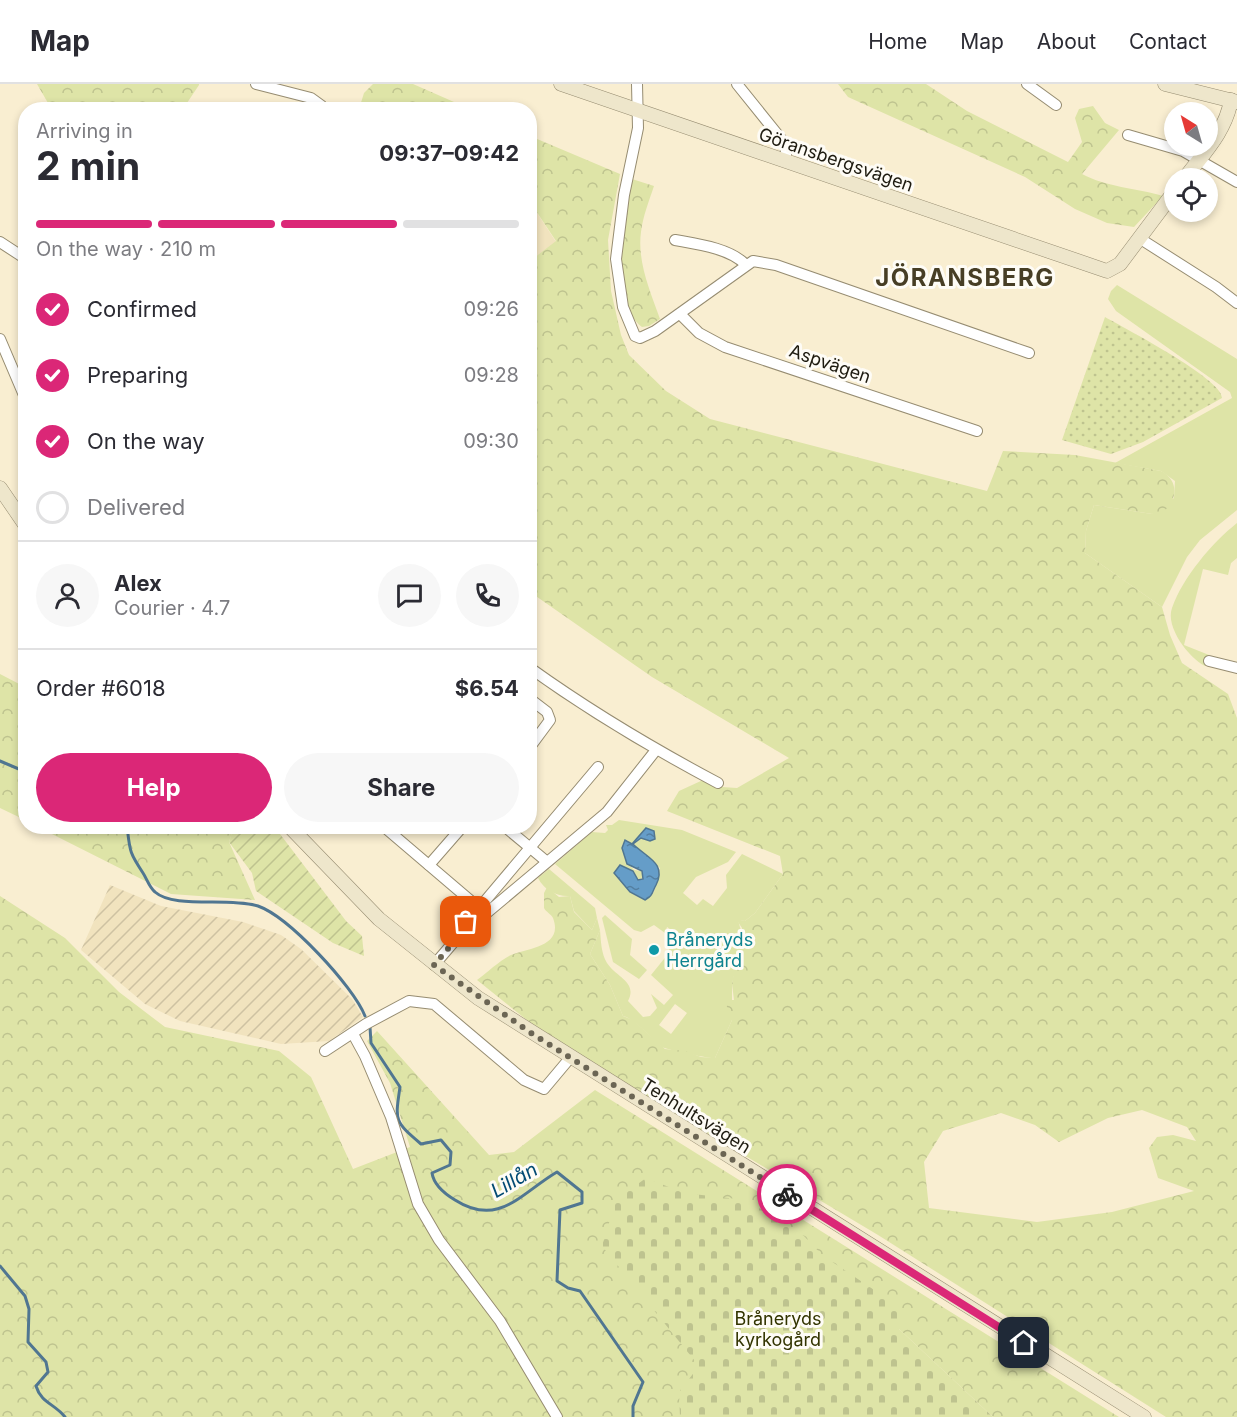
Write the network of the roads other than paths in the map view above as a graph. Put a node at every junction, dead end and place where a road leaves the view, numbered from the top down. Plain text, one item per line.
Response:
1 (256, 84) edge
2 (561, 84) edge
3 (637, 84) edge
4 (737, 84) edge
5 (1027, 84) edge
6 (1165, 84) edge
7 (1234, 101) edge
8 (316, 102) edge
9 (1056, 105) dead end
10 (637, 111) junction
11 (1128, 135) dead end
12 (1200, 159) junction
13 (786, 162) junction
14 (1193, 168) edge
15 (1237, 182) edge
16 (1164, 205) edge
17 (1139, 238) junction
18 (675, 240) dead end
19 (0, 242) edge
20 (18, 254) edge
21 (745, 264) junction
22 (1237, 303) edge
23 (680, 314) junction
24 (0, 339) edge
25 (1029, 353) dead end
26 (18, 381) edge
27 (977, 431) dead end
28 (0, 488) edge
29 (18, 514) edge
30 (1209, 661) dead end
31 (1237, 668) edge
32 (537, 673) edge
33 (537, 704) edge
34 (537, 738) edge
35 (656, 750) junction
36 (598, 767) dead end
37 (718, 783) dead end
38 (297, 834) edge
39 (392, 834) edge
40 (456, 834) edge
41 (513, 834) edge
42 (530, 848) junction
43 (546, 861) junction
44 (429, 865) junction
45 (478, 908) junction
46 (458, 937) junction
47 (434, 965) junction
48 (353, 1034) junction
49 (325, 1052) dead end
50 (570, 1058) junction
51 (557, 1417) edge
52 (1144, 1417) edge

1 - 8 street
2 - 10 street, Göransbergsvägen
3 - 10 street
4 - 13 street
5 - 9 street
6 - 7 street
7 - 12 street
10 - 13 street, Göransbergsvägen
10 - 23 street
11 - 12 street
12 - 14 street
12 - 15 street
13 - 17 street, Göransbergsvägen
16 - 17 street
17 - 22 street
18 - 21 street
19 - 20 street
21 - 23 street
21 - 25 street
23 - 27 street, Aspvägen
24 - 26 street
28 - 29 street
30 - 31 street
32 - 35 street
33 - 34 street
35 - 37 street
35 - 43 street
36 - 42 street
38 - 47 street, Tenhultsvägen
39 - 44 street
40 - 44 street
41 - 42 street
42 - 43 street
42 - 45 street
43 - 46 street
44 - 45 street
45 - 46 street
46 - 47 street
47 - 50 street, Tenhultsvägen
48 - 49 street
48 - 50 street
48 - 51 street
50 - 52 street, Tenhultsvägen

